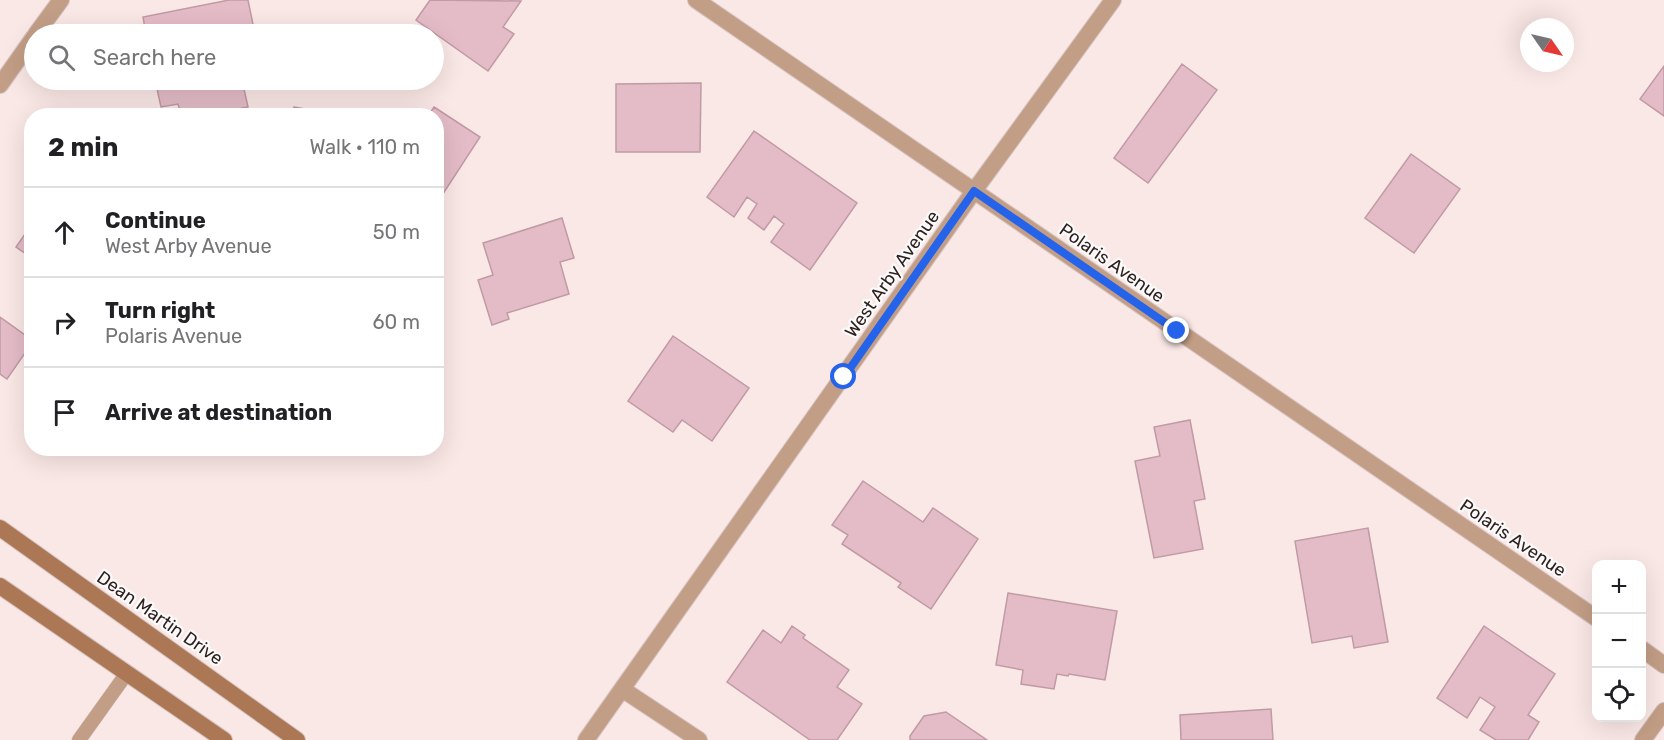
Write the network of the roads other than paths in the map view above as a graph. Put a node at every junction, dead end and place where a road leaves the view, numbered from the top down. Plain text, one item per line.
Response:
1 (61, 0) edge
2 (696, 0) edge
3 (1113, 0) edge
4 (44, 24) edge
5 (24, 51) edge
6 (0, 85) edge
7 (974, 191) junction
8 (0, 528) edge
9 (0, 586) edge
10 (1592, 615) edge
11 (1646, 652) edge
12 (1664, 665) edge
13 (127, 673) junction
14 (622, 689) junction
15 (1664, 711) edge
16 (79, 740) edge
17 (224, 740) edge
18 (297, 740) edge
19 (586, 740) edge
20 (699, 740) edge
21 (1642, 740) edge

1 - 4 street
2 - 7 street, Polaris Avenue
3 - 7 street, West Arby Avenue
5 - 6 street
7 - 10 street, Polaris Avenue
7 - 14 street, West Arby Avenue
8 - 18 main road, Dean Martin Drive
9 - 13 main road
11 - 12 street
13 - 16 lane
13 - 17 main road
14 - 19 street, West Arby Avenue
14 - 20 street
15 - 21 street

